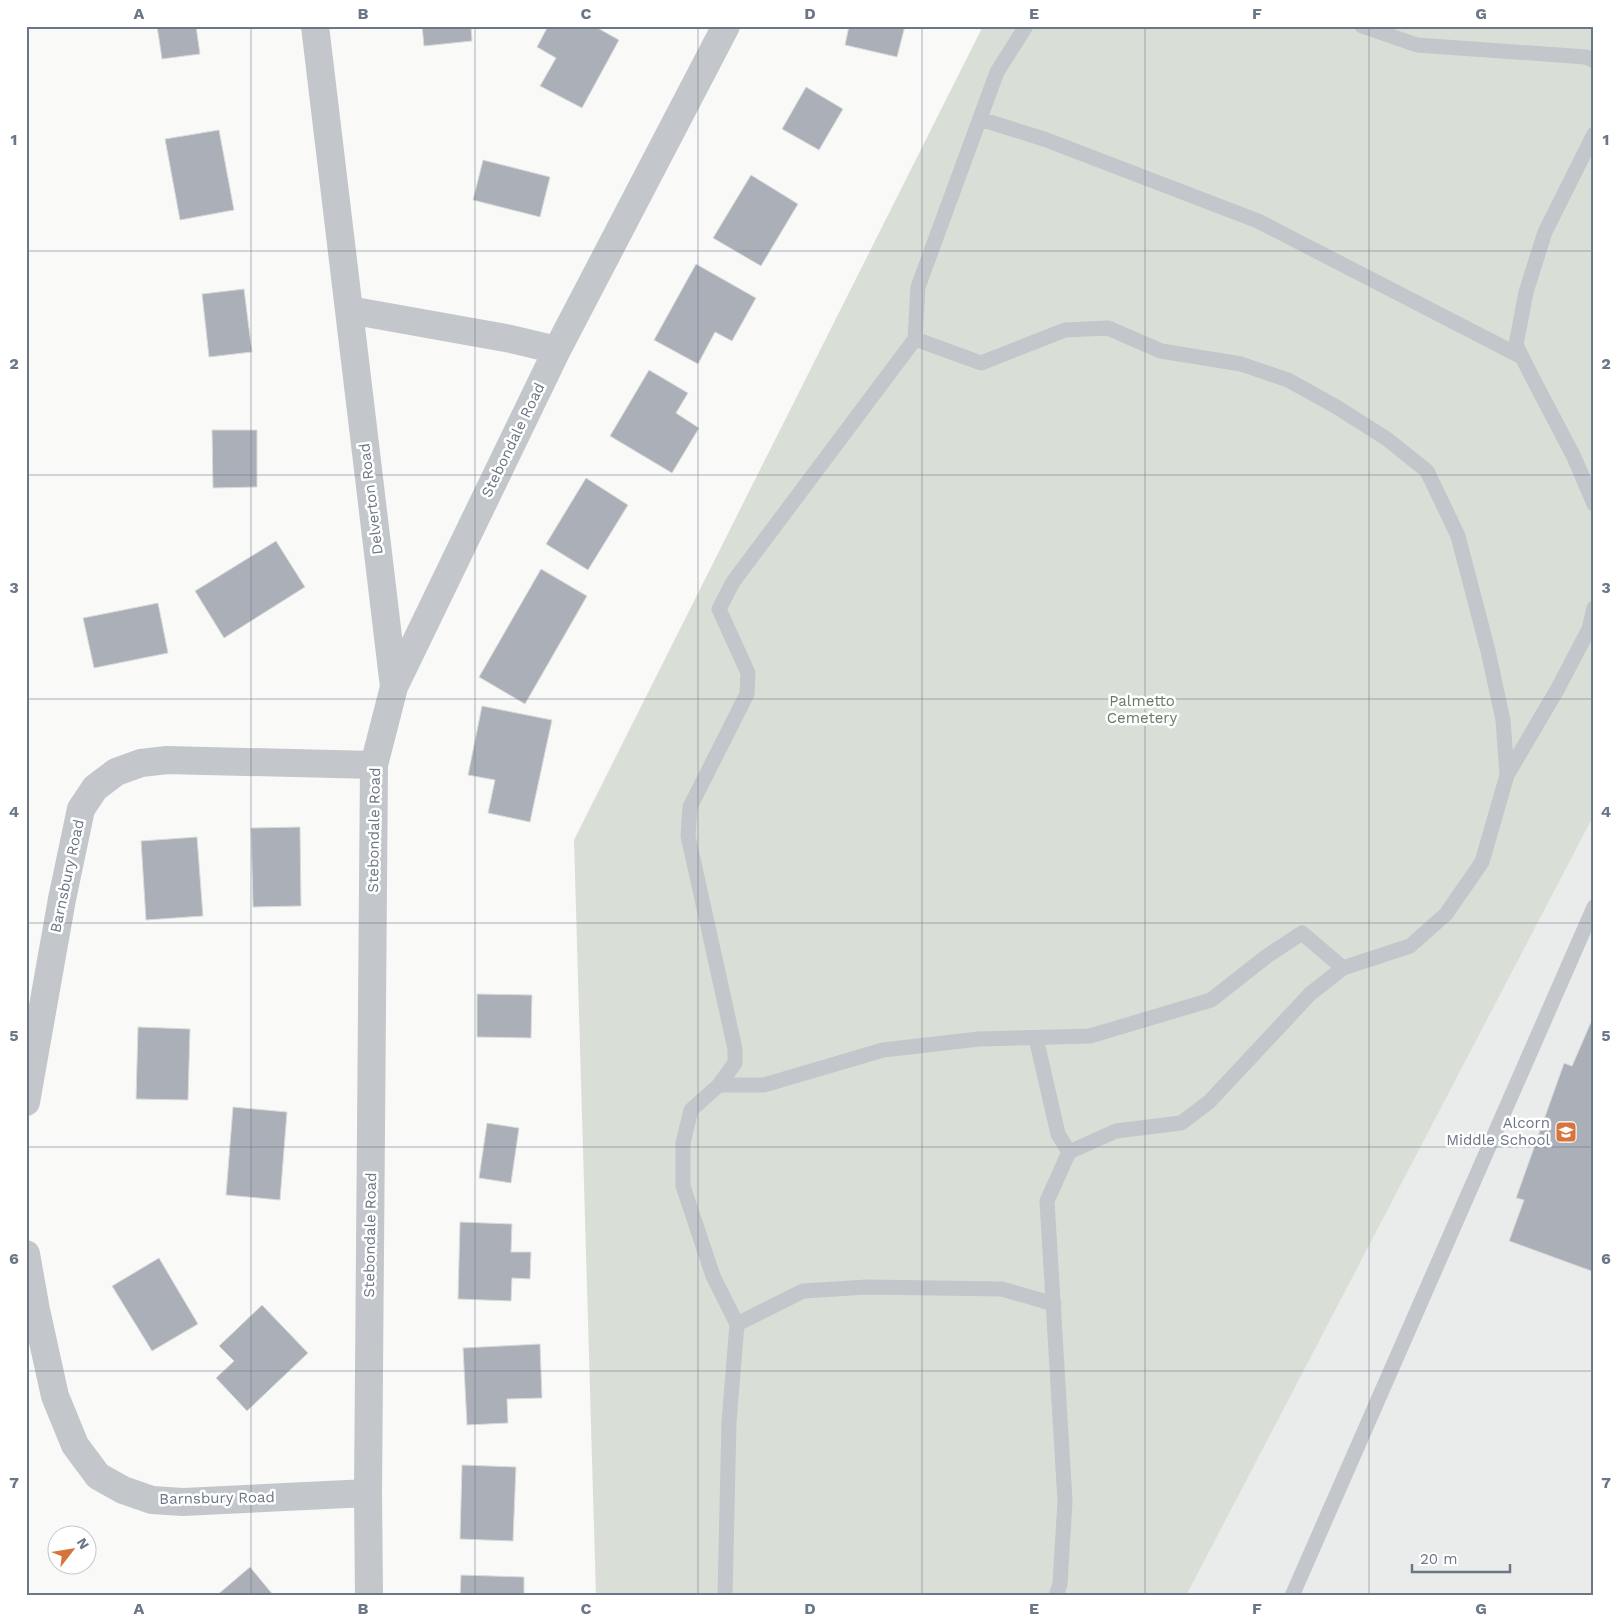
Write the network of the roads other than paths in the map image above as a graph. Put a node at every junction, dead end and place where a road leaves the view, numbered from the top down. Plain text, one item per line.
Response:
1 (315, 26) edge
2 (726, 26) edge
3 (1026, 26) edge
4 (1362, 26) edge
5 (1594, 61) edge
6 (980, 120) junction
7 (1594, 134) edge
8 (349, 310) junction
9 (915, 339) junction
10 (557, 350) junction
11 (1522, 357) junction
12 (1594, 504) edge
13 (1594, 608) edge
14 (394, 687) junction
15 (374, 765) junction
16 (1508, 775) junction
17 (1594, 907) edge
18 (1343, 968) junction
19 (1036, 1038) junction
20 (719, 1084) junction
21 (26, 1102) edge
22 (1069, 1152) junction
23 (26, 1254) edge
24 (1054, 1304) junction
25 (737, 1324) junction
26 (368, 1493) junction
27 (369, 1596) edge
28 (725, 1596) edge
29 (1056, 1596) edge
30 (1292, 1596) edge

1 - 8 street, Delverton Road
2 - 10 street, Stebondale Road
3 - 6 lane
4 - 5 lane
6 - 9 lane
6 - 11 lane
7 - 11 lane
8 - 10 street
8 - 14 street, Delverton Road
9 - 16 lane
9 - 20 lane
10 - 14 street, Stebondale Road
11 - 12 lane
13 - 16 lane
14 - 15 street, Stebondale Road
15 - 21 street, Barnsbury Road
15 - 26 street, Stebondale Road
16 - 18 lane
17 - 30 lane
18 - 19 lane
18 - 22 lane
19 - 20 lane
19 - 22 lane
20 - 25 lane
22 - 24 lane
23 - 26 street, Barnsbury Road
24 - 25 lane
24 - 29 lane
25 - 28 lane
26 - 27 street, Stebondale Road

